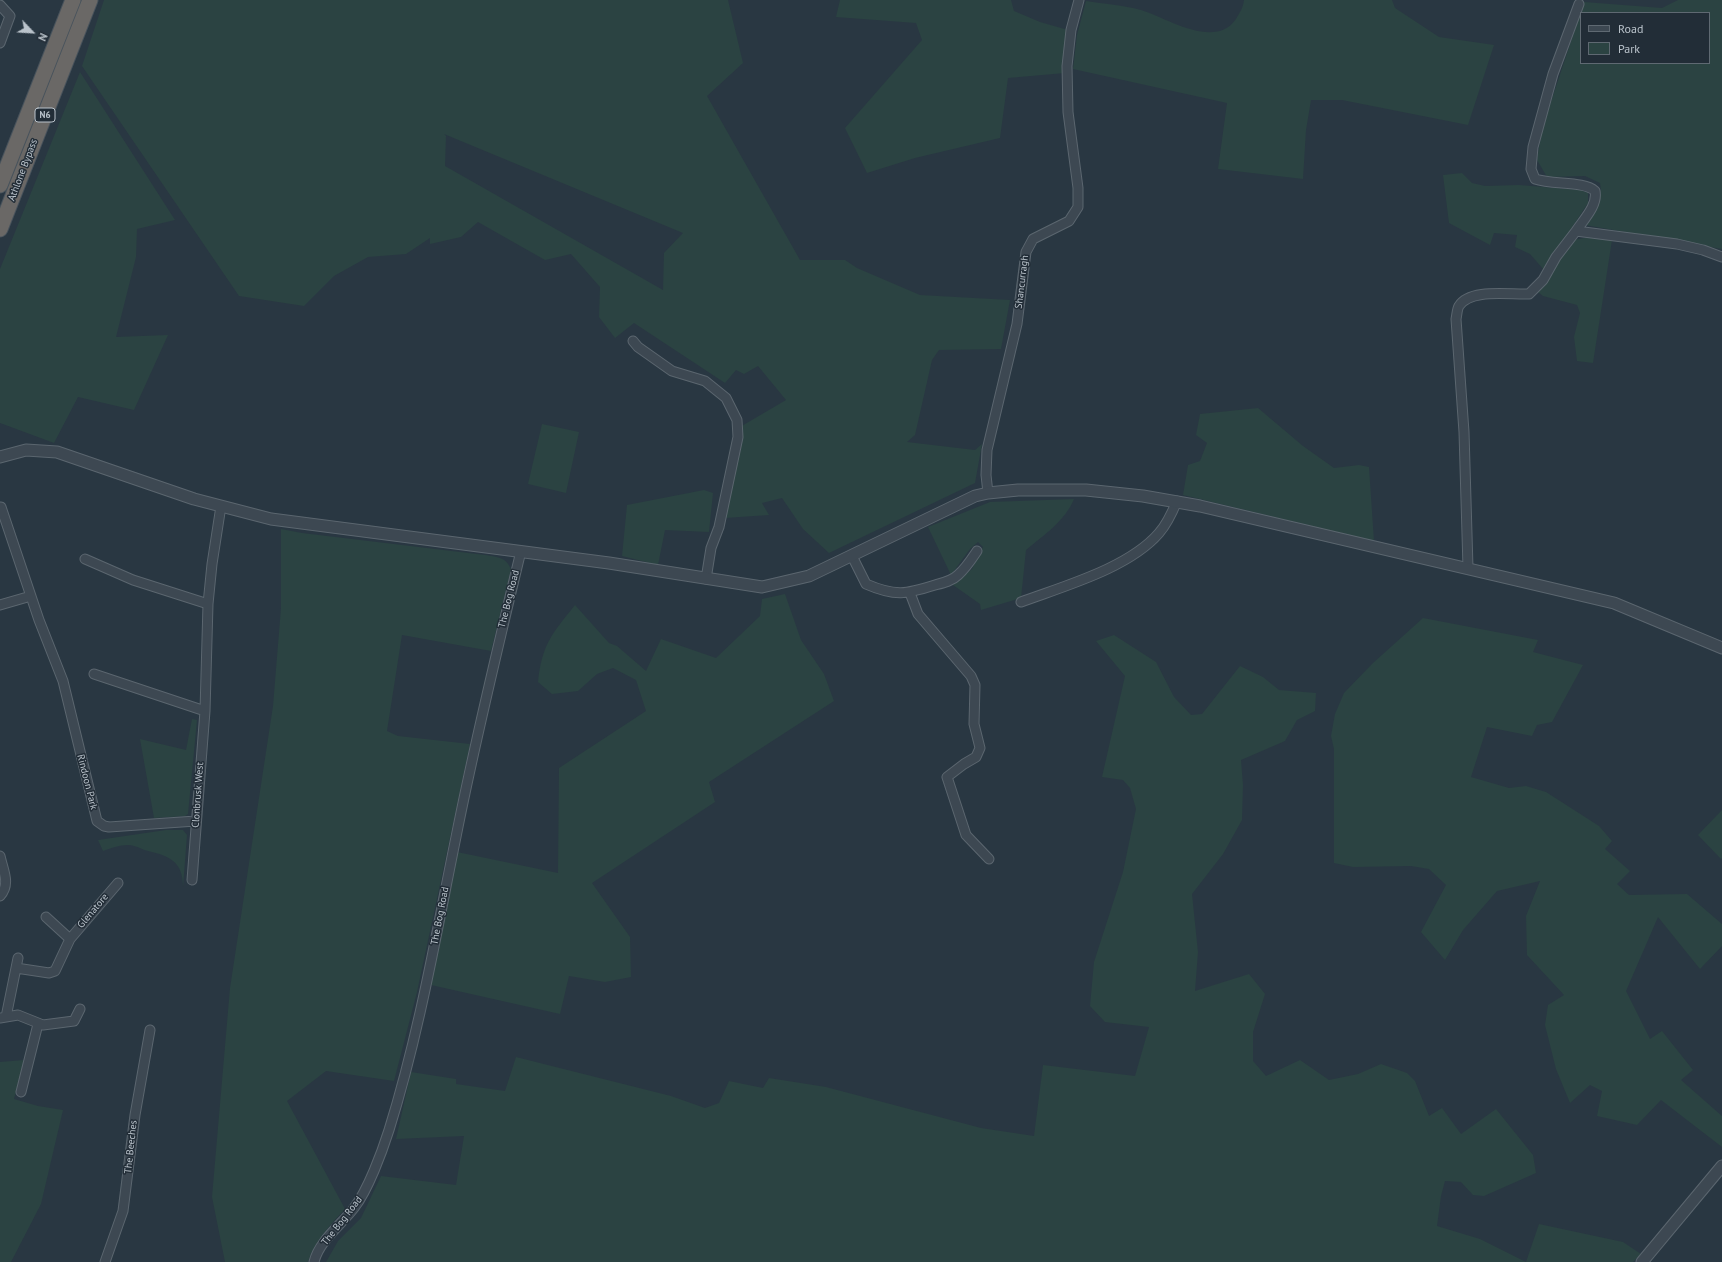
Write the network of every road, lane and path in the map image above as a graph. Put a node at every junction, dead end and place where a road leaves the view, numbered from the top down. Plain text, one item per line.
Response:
1 (73, 0) edge
2 (90, 0) edge
3 (1079, 0) edge
4 (1580, 4) dead end
5 (0, 5) edge
6 (0, 43) edge
7 (0, 185) edge
8 (0, 229) edge
9 (1576, 230) junction
10 (1722, 257) edge
11 (633, 341) dead end
12 (0, 457) edge
13 (988, 493) junction
14 (1177, 501) junction
15 (221, 506) junction
16 (1, 507) edge
17 (521, 551) junction
18 (977, 551) dead end
19 (852, 556) junction
20 (85, 559) dead end
21 (1468, 568) junction
22 (706, 579) junction
23 (910, 593) junction
24 (31, 596) junction
25 (1021, 602) dead end
26 (208, 604) junction
27 (0, 605) edge
28 (1722, 648) edge
29 (94, 674) dead end
30 (205, 711) junction
31 (196, 821) junction
32 (0, 856) edge
33 (989, 859) dead end
34 (1, 866) edge
35 (192, 880) dead end
36 (118, 883) dead end
37 (0, 896) edge
38 (46, 917) dead end
39 (70, 939) junction
40 (18, 958) dead end
41 (16, 968) junction
42 (80, 1009) dead end
43 (3, 1017) edge
44 (38, 1024) junction
45 (150, 1030) dead end
46 (21, 1092) dead end
47 (1722, 1166) edge
48 (105, 1262) edge
49 (314, 1262) edge
50 (1642, 1262) edge

1 - 7 highway, Athlone Bypass / N6
2 - 8 highway, Athlone Bypass / N6
3 - 13 street, Shancurragh
4 - 9 street
5 - 6 street
9 - 10 street
9 - 21 street
11 - 22 street
12 - 15 street
13 - 14 street
13 - 19 street
14 - 21 street
14 - 25 street
15 - 17 street
15 - 26 street, Clonbrusk West
16 - 24 street
17 - 22 street
17 - 49 street, The Bog Road
18 - 23 street
19 - 22 street
19 - 23 street
20 - 26 street
21 - 28 street
23 - 33 street
24 - 27 street
24 - 31 street, Rindoon Park
26 - 30 street, Clonbrusk West
29 - 30 street
30 - 31 street, Clonbrusk West
31 - 35 street, Clonbrusk West
32 - 34 street
34 - 37 street
36 - 39 street, Glenatore
38 - 39 street, Glenatore
39 - 41 street, Glenatore
40 - 41 street
41 - 43 street
42 - 44 street
43 - 44 street
44 - 46 street
45 - 48 street, The Beeches
47 - 50 street

